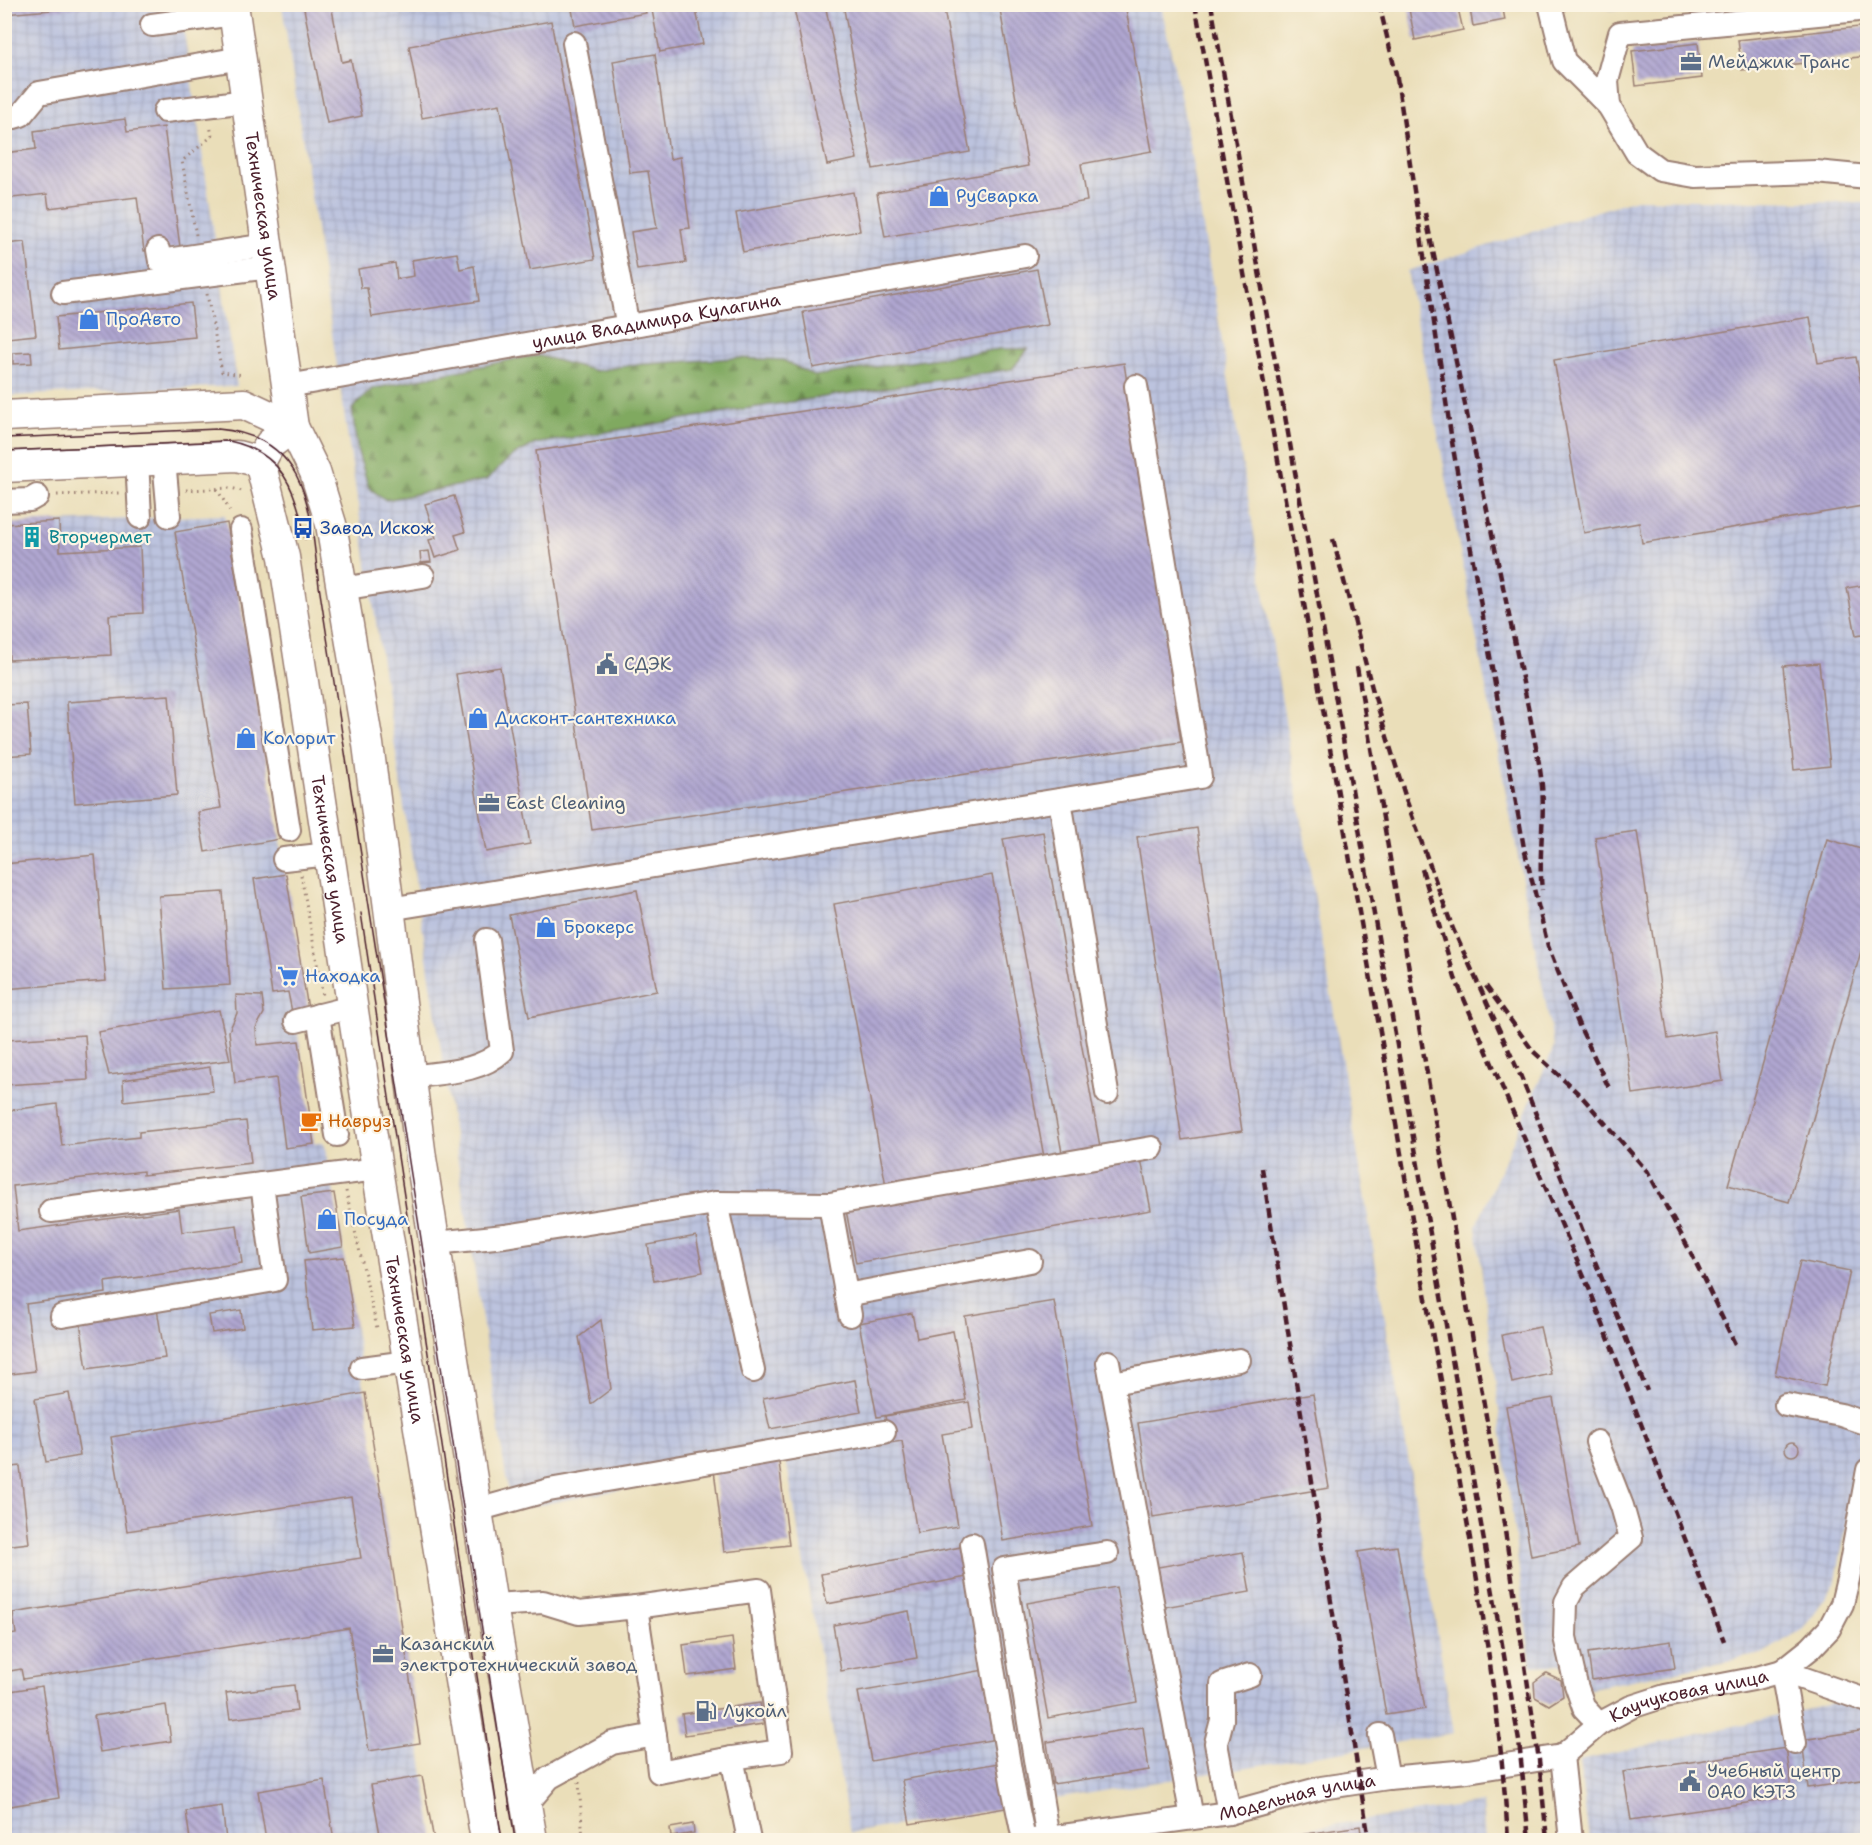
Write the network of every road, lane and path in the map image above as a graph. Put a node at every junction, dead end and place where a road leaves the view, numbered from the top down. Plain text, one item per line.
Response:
1 (1550, 4) edge
2 (234, 9) edge
3 (1868, 9) edge
4 (1756, 12) edge
5 (152, 26) dead end
6 (574, 44) dead end
7 (241, 58) junction
8 (247, 101) junction
9 (207, 106) junction
10 (1609, 106) junction
11 (165, 111) dead end
12 (4, 120) edge
13 (1868, 177) edge
14 (158, 250) dead end
15 (269, 256) junction
16 (1025, 256) dead end
17 (202, 265) junction
18 (63, 293) dead end
19 (628, 327) junction
20 (243, 375) dead end
21 (288, 386) junction
22 (1137, 386) dead end
23 (4, 416) edge
24 (293, 428) junction
25 (150, 460) junction
26 (260, 462) junction
27 (4, 467) edge
28 (217, 489) dead end
29 (37, 496) dead end
30 (4, 501) edge
31 (170, 516) dead end
32 (140, 518) dead end
33 (241, 530) joint
34 (423, 576) dead end
35 (341, 589) junction
36 (295, 627) junction
37 (257, 631) junction
38 (1060, 800) junction
39 (289, 830) dead end
40 (329, 854) junction
41 (284, 859) dead end
42 (389, 909) junction
43 (487, 940) dead end
44 (352, 1007) junction
45 (410, 1077) junction
46 (1107, 1093) dead end
47 (337, 1135) dead end
48 (1152, 1148) dead end
49 (377, 1169) junction
50 (262, 1184) junction
51 (716, 1203) junction
52 (830, 1204) junction
53 (51, 1211) dead end
54 (435, 1244) junction
55 (1030, 1261) dead end
56 (62, 1316) dead end
57 (1239, 1360) dead end
58 (408, 1362) junction
59 (362, 1368) dead end
60 (753, 1371) dead end
61 (1786, 1405) dead end
62 (1868, 1424) edge
63 (884, 1432) dead end
64 (1597, 1442) dead end
65 (1868, 1470) edge
66 (517, 1499) junction
67 (549, 1509) dead end
68 (477, 1510) junction
69 (972, 1544) dead end
70 (1107, 1553) dead end
71 (492, 1605) junction
72 (636, 1607) junction
73 (1782, 1671) junction
74 (1250, 1675) dead end
75 (1868, 1701) edge
76 (1599, 1724) junction
77 (655, 1735) junction
78 (1380, 1735) dead end
79 (1795, 1743) dead end
80 (1562, 1756) junction
81 (732, 1758) junction
82 (578, 1762) junction
83 (1388, 1778) junction
84 (526, 1805) junction
85 (1229, 1813) junction
86 (1192, 1818) junction
87 (486, 1840) edge
88 (532, 1840) edge
89 (583, 1840) edge
90 (749, 1840) edge
91 (1024, 1840) edge
92 (1041, 1840) edge
93 (1572, 1840) edge

1 - 10 street
2 - 5 street
2 - 7 main road, Техническая улица
3 - 4 street
4 - 10 street
6 - 19 street
7 - 8 main road, Техническая улица
7 - 12 street
8 - 9 street
8 - 15 main road, Техническая улица
9 - 11 street
9 - 17 path
10 - 13 street
14 - 17 street
15 - 17 street
15 - 21 main road, Техническая улица
16 - 19 street, улица Владимира Кулагина
17 - 18 street
17 - 20 path
19 - 21 street, улица Владимира Кулагина
21 - 24 main road, Техническая улица
22 - 38 street
23 - 24 main road
24 - 26 main road
24 - 35 main road, Техническая улица
25 - 26 main road
25 - 27 main road
25 - 31 street
25 - 32 street
26 - 36 main road, Техническая улица
28 - 33 path
29 - 30 street
33 - 37 street
34 - 35 street
35 - 42 main road, Техническая улица
36 - 37 street
36 - 40 main road, Техническая улица
37 - 39 street
38 - 42 street
38 - 46 street
40 - 41 street
40 - 44 main road, Техническая улица
42 - 45 main road, Техническая улица
43 - 45 street
44 - 47 street
44 - 49 main road, Техническая улица
45 - 54 main road, Техническая улица
48 - 52 street
49 - 50 street
49 - 58 main road, Техническая улица
50 - 53 street
50 - 56 street
51 - 52 street
51 - 54 street
51 - 60 street
52 - 55 street
54 - 68 main road, Техническая улица
57 - 86 street
58 - 59 street
58 - 87 main road, Техническая улица
61 - 62 street
63 - 66 street
64 - 76 street
65 - 73 street, Каучуковая улица
66 - 67 street
66 - 68 street
68 - 71 main road, Техническая улица
69 - 91 street
70 - 92 street
71 - 72 street
71 - 84 main road, Техническая улица
72 - 77 street
72 - 81 street
73 - 75 street
73 - 76 street, Каучуковая улица
73 - 79 street
74 - 85 street
76 - 80 street, Каучуковая улица
77 - 81 street
77 - 82 street
78 - 83 street
80 - 83 street, Модельная улица
80 - 93 street
81 - 90 street
82 - 84 street
82 - 89 path
83 - 85 street, Модельная улица
84 - 88 main road, Техническая улица
85 - 86 street, Модельная улица
86 - 92 street, Модельная улица

